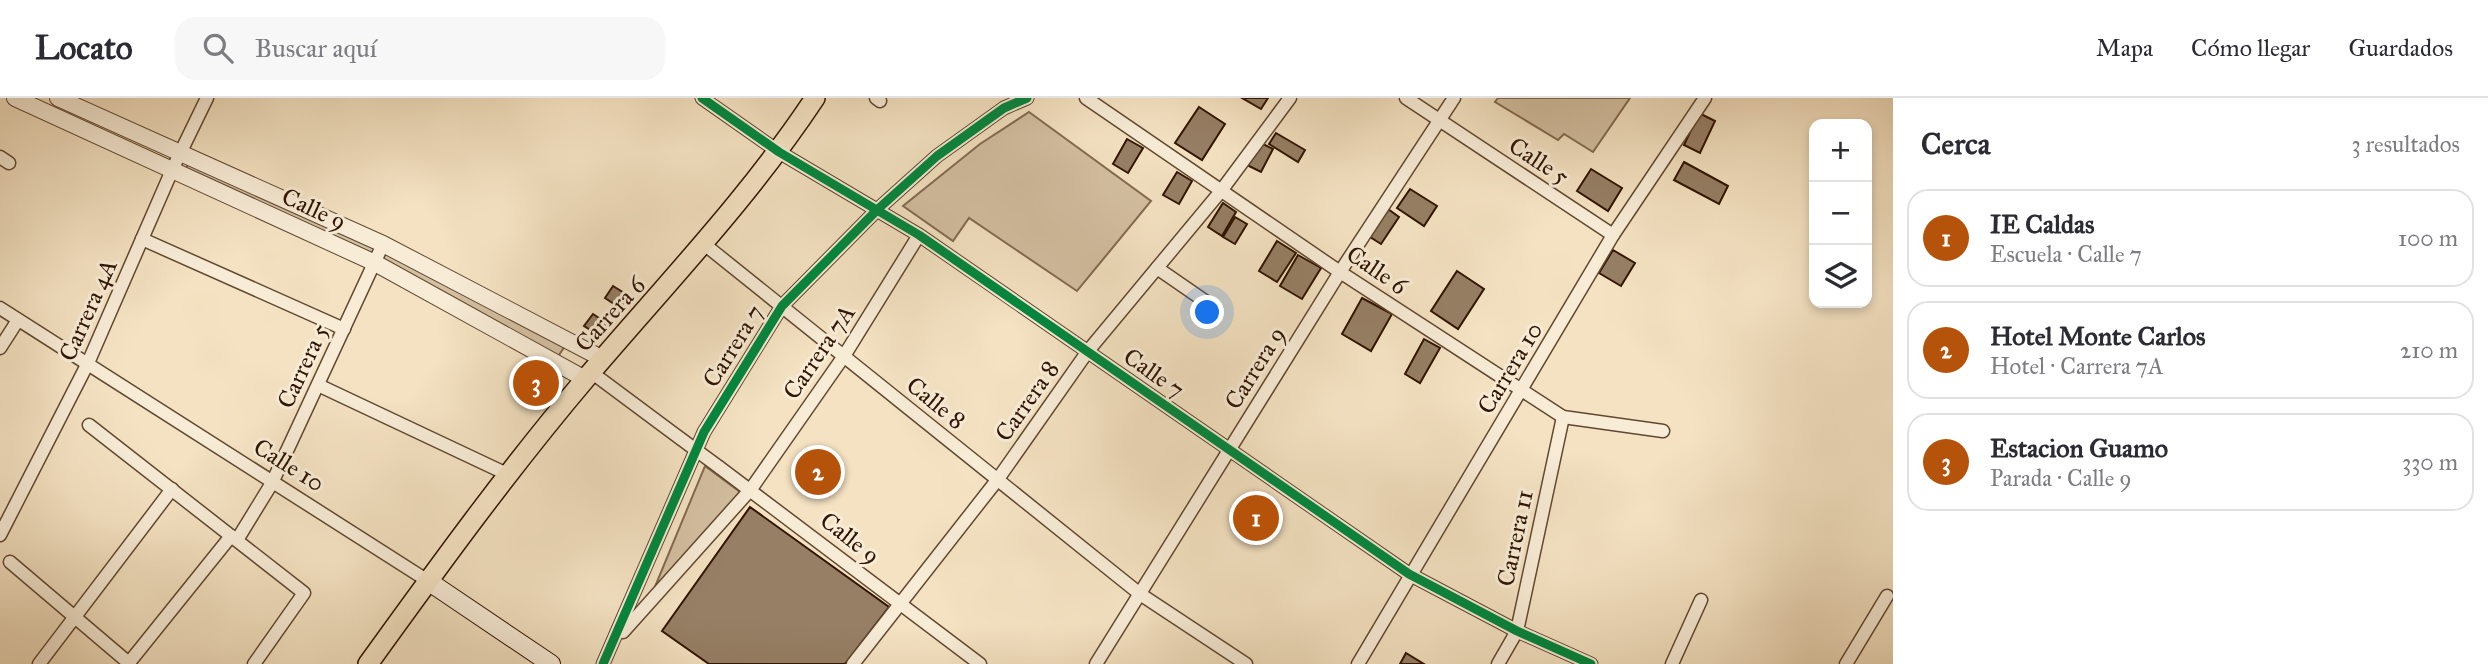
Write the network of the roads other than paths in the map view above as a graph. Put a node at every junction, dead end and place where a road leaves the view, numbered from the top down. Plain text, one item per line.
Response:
1 (15, 98) edge
2 (58, 98) edge
3 (207, 98) edge
4 (702, 98) edge
5 (815, 98) edge
6 (1027, 98) edge
7 (1086, 98) edge
8 (1290, 98) edge
9 (1406, 98) edge
10 (1454, 98) edge
11 (1705, 98) edge
12 (1440, 120) junction
13 (779, 152) junction
14 (180, 153) junction
15 (173, 168) junction
16 (1221, 191) junction
17 (878, 209) junction
18 (919, 235) junction
19 (1613, 235) junction
20 (142, 239) junction
21 (383, 244) junction
22 (704, 244) junction
23 (375, 263) junction
24 (1157, 268) junction
25 (1340, 272) junction
26 (782, 306) junction
27 (0, 308) edge
28 (1215, 308) dead end
29 (18, 320) junction
30 (344, 329) junction
31 (0, 348) edge
32 (1088, 351) junction
33 (844, 356) junction
34 (88, 363) junction
35 (593, 370) junction
36 (318, 385) junction
37 (1521, 391) junction
38 (1563, 417) junction
39 (89, 425) dead end
40 (1663, 430) dead end
41 (1228, 449) junction
42 (509, 475) junction
43 (998, 479) junction
44 (271, 483) junction
45 (172, 489) junction
46 (751, 489) junction
47 (1, 529) edge
48 (234, 538) junction
49 (10, 562) dead end
50 (1409, 574) junction
51 (428, 581) junction
52 (1140, 594) junction
53 (1887, 596) dead end
54 (1701, 600) dead end
55 (898, 604) junction
56 (74, 617) junction
57 (1517, 631) junction
58 (615, 640) junction
59 (38, 664) edge
60 (129, 664) edge
61 (254, 664) edge
62 (368, 664) edge
63 (551, 664) edge
64 (603, 664) edge
65 (853, 664) edge
66 (979, 664) edge
67 (1096, 664) edge
68 (1246, 664) edge
69 (1358, 664) edge
70 (1498, 664) edge
71 (1591, 664) edge
72 (1672, 664) edge
73 (1846, 664) edge

1 - 15 street, Calle 9
2 - 14 street, Calle 9
3 - 14 street, Carrera 4A
4 - 13 street, Calle 7
5 - 13 main road, Carrera 6
6 - 17 street, Carrera 7
7 - 16 street, Calle 6
8 - 16 street, Carrera 8
9 - 12 street, Calle 5
10 - 12 street, Carrera 9
11 - 19 street, Carrera 10
12 - 19 street, Calle 5
12 - 25 street, Carrera 9
13 - 17 street, Calle 7
13 - 22 main road, Carrera 6
14 - 15 street, Carrera 4A
14 - 21 street, Calle 9
15 - 20 street, Carrera 4A
15 - 23 street, Calle 9
16 - 24 street, Carrera 8
16 - 25 street, Calle 6
17 - 18 street, Calle 7
17 - 26 street, Carrera 7
18 - 32 street, Calle 7
18 - 33 street, Carrera 7A
19 - 37 street, Carrera 10
20 - 30 street
20 - 34 street, Carrera 4A
21 - 23 street, Carrera 5
21 - 35 street, Calle 9
22 - 26 street, Calle 8
22 - 35 main road, Carrera 6
23 - 30 street, Carrera 5
23 - 35 street, Calle 9
24 - 28 street
24 - 32 street, Carrera 8
25 - 37 street, Calle 6
25 - 41 street, Carrera 9
26 - 33 street, Calle 8
26 - 58 street, Carrera 7
27 - 29 street, Calle 10
29 - 31 street
29 - 34 street, Calle 10
30 - 36 street, Carrera 5
32 - 41 street, Calle 7
32 - 43 street, Carrera 8
33 - 43 street, Calle 8
33 - 46 street, Carrera 7A
34 - 44 street, Calle 10
34 - 47 street, Carrera 4A
35 - 42 main road, Carrera 6
35 - 46 street, Calle 9, bridge
36 - 42 street
36 - 44 street, Carrera 5
37 - 38 street, Calle 6
37 - 50 street, Carrera 10
38 - 40 street, Calle 6
38 - 57 street, Carrera 11
39 - 45 street
41 - 50 street, Calle 7
41 - 52 street, Carrera 9
42 - 51 main road, Carrera 6
43 - 52 street, Calle 8
43 - 55 street, Carrera 8
44 - 48 street, Carrera 5
44 - 51 street, Calle 10
45 - 48 street
45 - 56 street
46 - 55 street, Calle 9
46 - 58 street, Carrera 7A
48 - 60 street, Carrera 5
48 - 61 street
49 - 56 street
50 - 57 street, Calle 7
50 - 69 street, Carrera 10
51 - 62 main road, Carrera 6
51 - 63 main road, Calle 10
52 - 67 street, Carrera 9
52 - 68 street, Calle 8
53 - 73 street
54 - 72 street
55 - 65 street, Carrera 8
55 - 66 street, Calle 9
56 - 59 street
56 - 60 street
57 - 70 street, Carrera 11
57 - 71 street, Calle 7
58 - 64 street, Carrera 7

